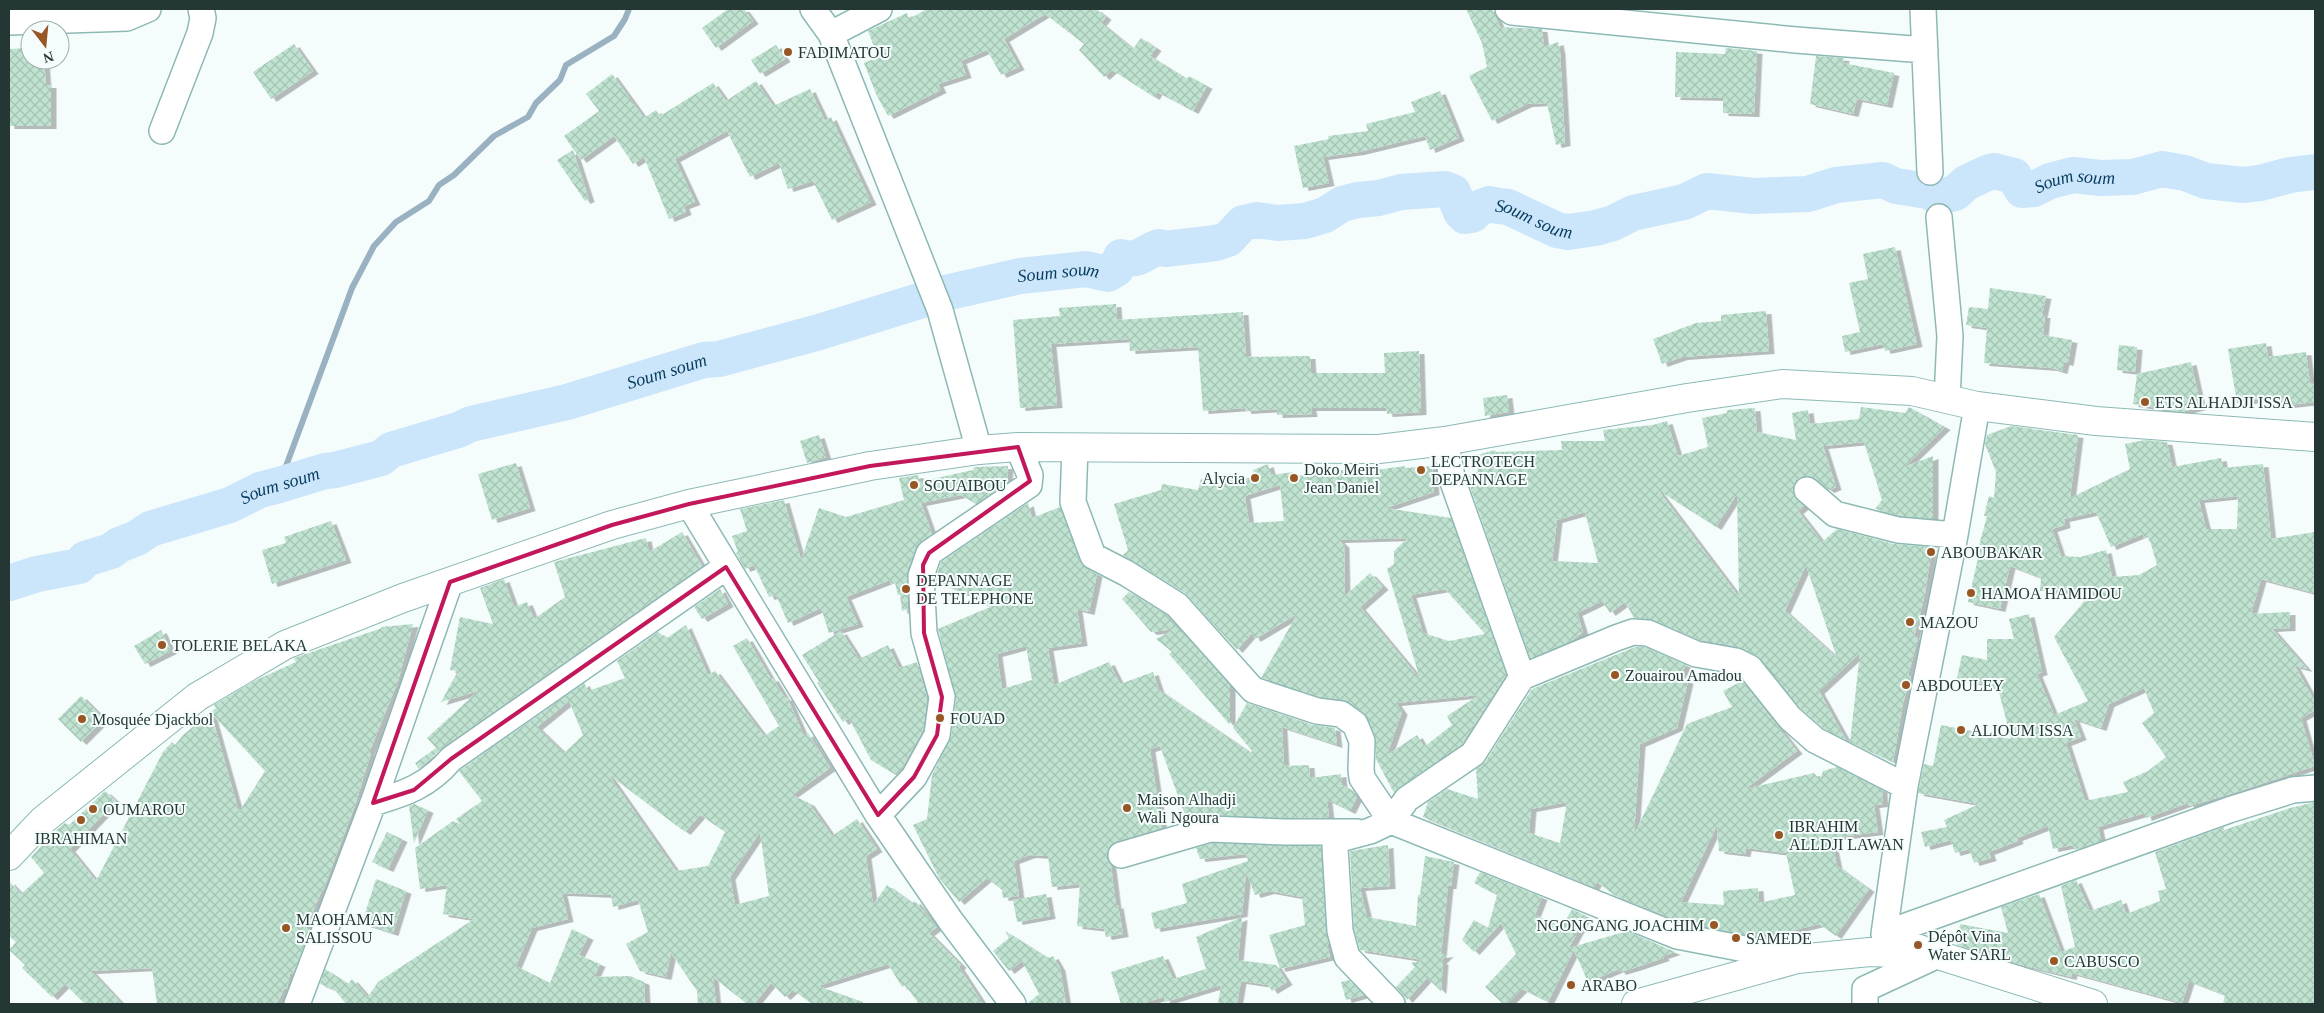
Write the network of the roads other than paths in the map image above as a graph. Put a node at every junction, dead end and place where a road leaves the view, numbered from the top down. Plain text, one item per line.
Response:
1 (148, 9) edge
2 (201, 9) edge
3 (813, 9) edge
4 (879, 9) edge
5 (1508, 9) edge
6 (1923, 9) edge
7 (9, 22) edge
8 (831, 34) junction
9 (1925, 50) junction
10 (162, 132) dead end
11 (1930, 172) dead end
12 (1939, 217) dead end
13 (1947, 399) junction
14 (1977, 406) junction
15 (2315, 438) edge
16 (1445, 442) junction
17 (1018, 447) junction
18 (1075, 448) junction
19 (978, 450) junction
20 (1807, 490) dead end
21 (689, 504) junction
22 (1955, 535) junction
23 (726, 567) junction
24 (450, 582) junction
25 (1522, 677) junction
26 (1905, 786) junction
27 (2315, 788) edge
28 (373, 803) junction
29 (878, 816) junction
30 (1380, 826) junction
31 (1121, 855) dead end
32 (9, 856) edge
33 (1884, 934) junction
34 (1938, 955) junction
35 (1798, 959) junction
36 (300, 1002) edge
37 (1013, 1004) edge
38 (1392, 1004) edge
39 (1636, 1004) edge
40 (1865, 1004) edge
41 (2093, 1004) edge

1 - 7 street
2 - 10 street
3 - 8 street
4 - 8 street
5 - 9 street
6 - 9 street
8 - 19 street
9 - 11 street
12 - 13 street
13 - 14 main road
13 - 16 main road
14 - 15 main road
14 - 22 street
16 - 18 main road
16 - 25 street
17 - 18 main road
17 - 19 main road
17 - 29 street
18 - 30 street
19 - 21 main road
20 - 22 street
21 - 23 street
21 - 24 main road
22 - 26 street
23 - 28 street
23 - 29 street
24 - 28 street
24 - 32 main road
25 - 26 street
25 - 30 street
26 - 33 street
27 - 33 street
28 - 36 street
29 - 37 street
30 - 31 street
30 - 35 street
30 - 38 street
33 - 34 street
34 - 35 main road
34 - 40 street
34 - 41 main road
35 - 39 main road

